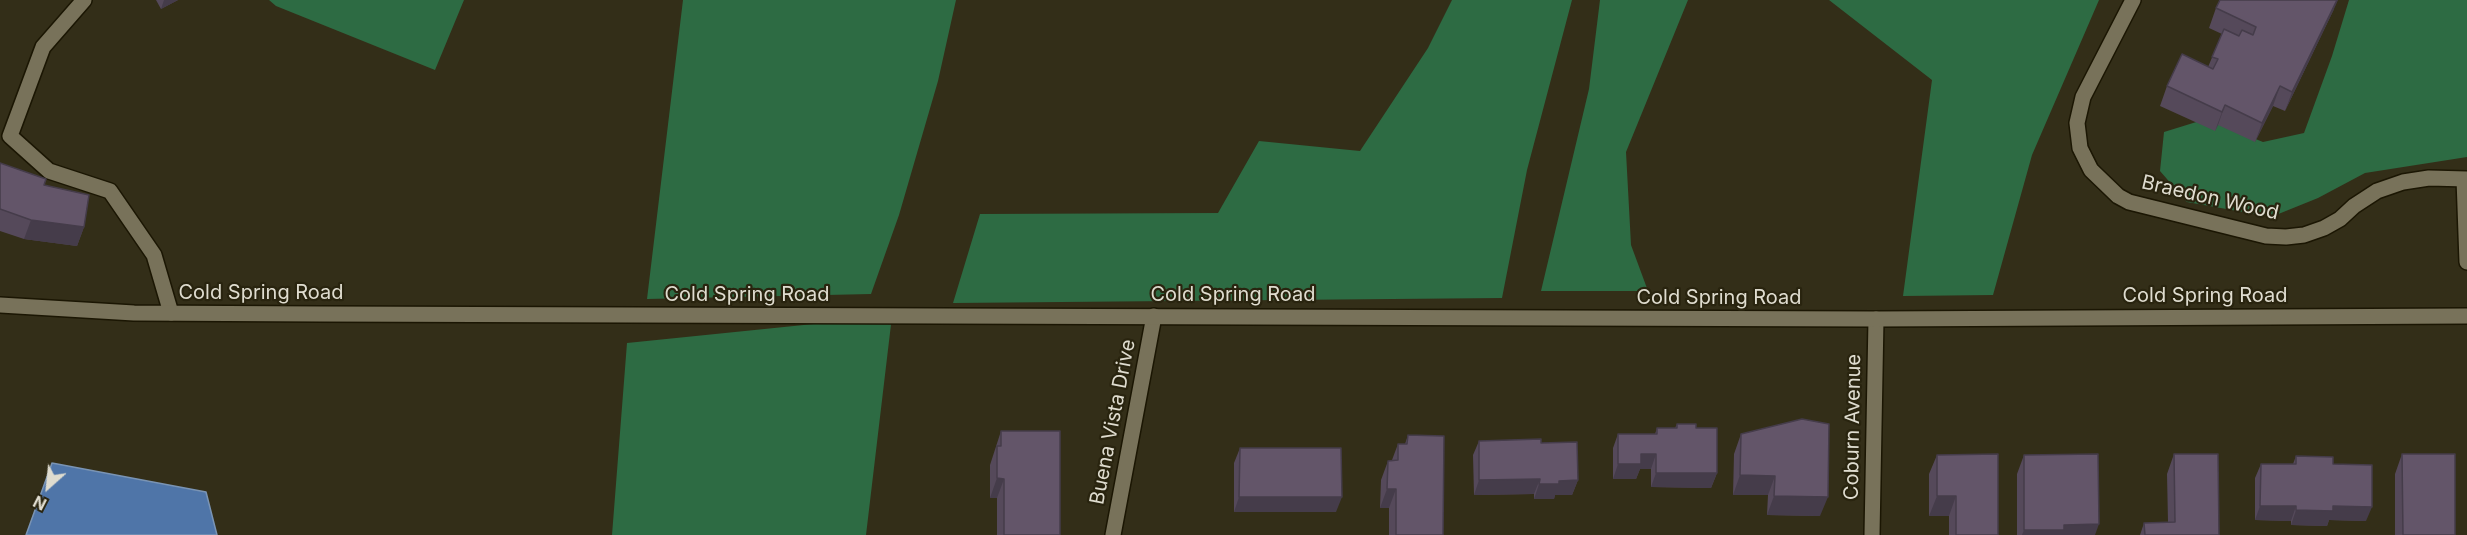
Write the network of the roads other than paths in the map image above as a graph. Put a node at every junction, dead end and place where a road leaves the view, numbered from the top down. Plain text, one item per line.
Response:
1 (84, 0) edge
2 (2133, 0) edge
3 (2465, 179) edge
4 (2467, 262) edge
5 (0, 305) edge
6 (171, 314) junction
7 (2467, 315) edge
8 (1154, 316) junction
9 (1876, 319) junction
10 (1113, 535) edge
11 (1872, 535) edge

1 - 6 street
2 - 3 street, Braedon Wood
3 - 4 street
5 - 6 street, Cold Spring Road
6 - 8 street, Cold Spring Road
7 - 9 street, Cold Spring Road
8 - 9 street, Cold Spring Road
8 - 10 street, Buena Vista Drive
9 - 11 street, Coburn Avenue

